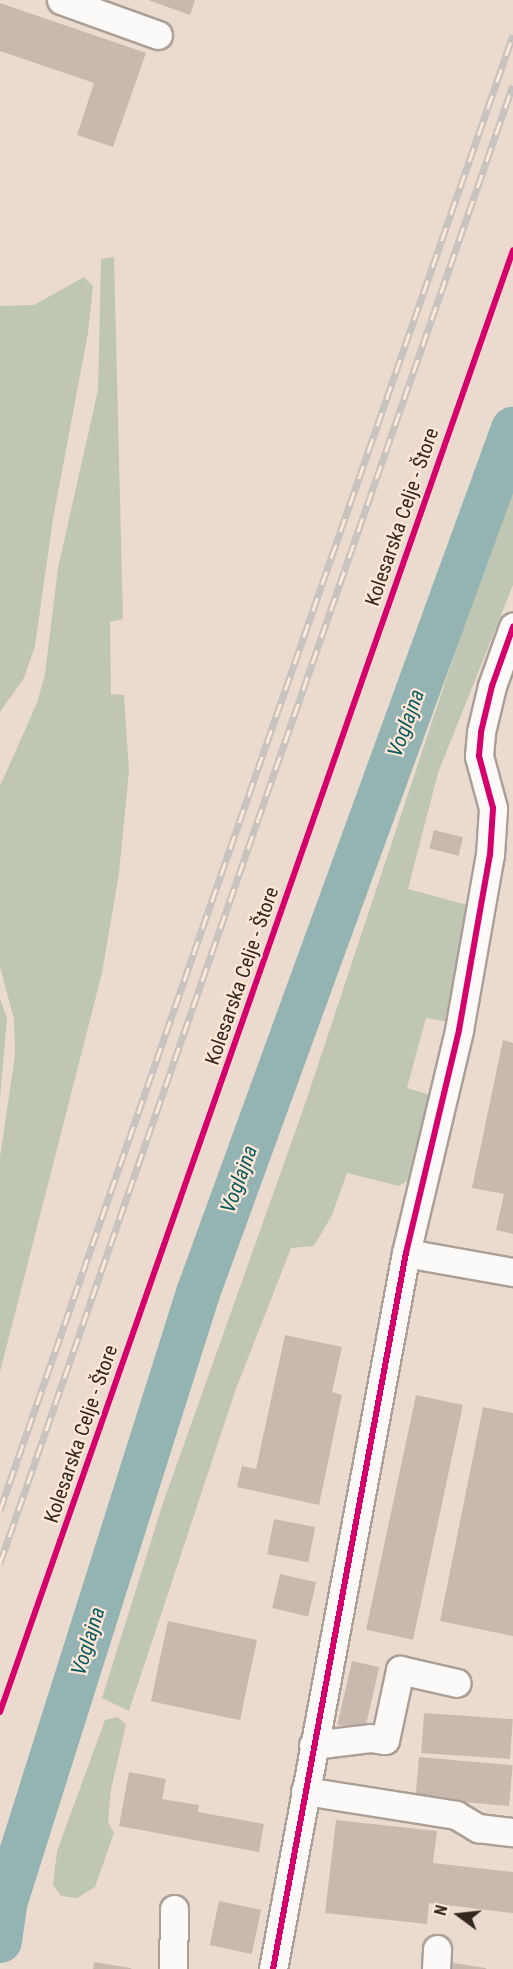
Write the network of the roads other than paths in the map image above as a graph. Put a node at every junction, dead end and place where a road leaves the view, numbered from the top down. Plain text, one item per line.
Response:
1 (61, 0) edge
2 (158, 35) dead end
3 (513, 627) edge
4 (406, 1253) junction
5 (513, 1272) edge
6 (457, 1683) dead end
7 (313, 1745) junction
8 (304, 1791) junction
9 (513, 1832) edge
10 (174, 1909) dead end
11 (173, 1969) edge
12 (273, 1969) edge

1 - 2 street
3 - 4 street
4 - 5 street
4 - 7 street
6 - 7 street
7 - 8 street
8 - 9 street
8 - 12 street
10 - 11 street

